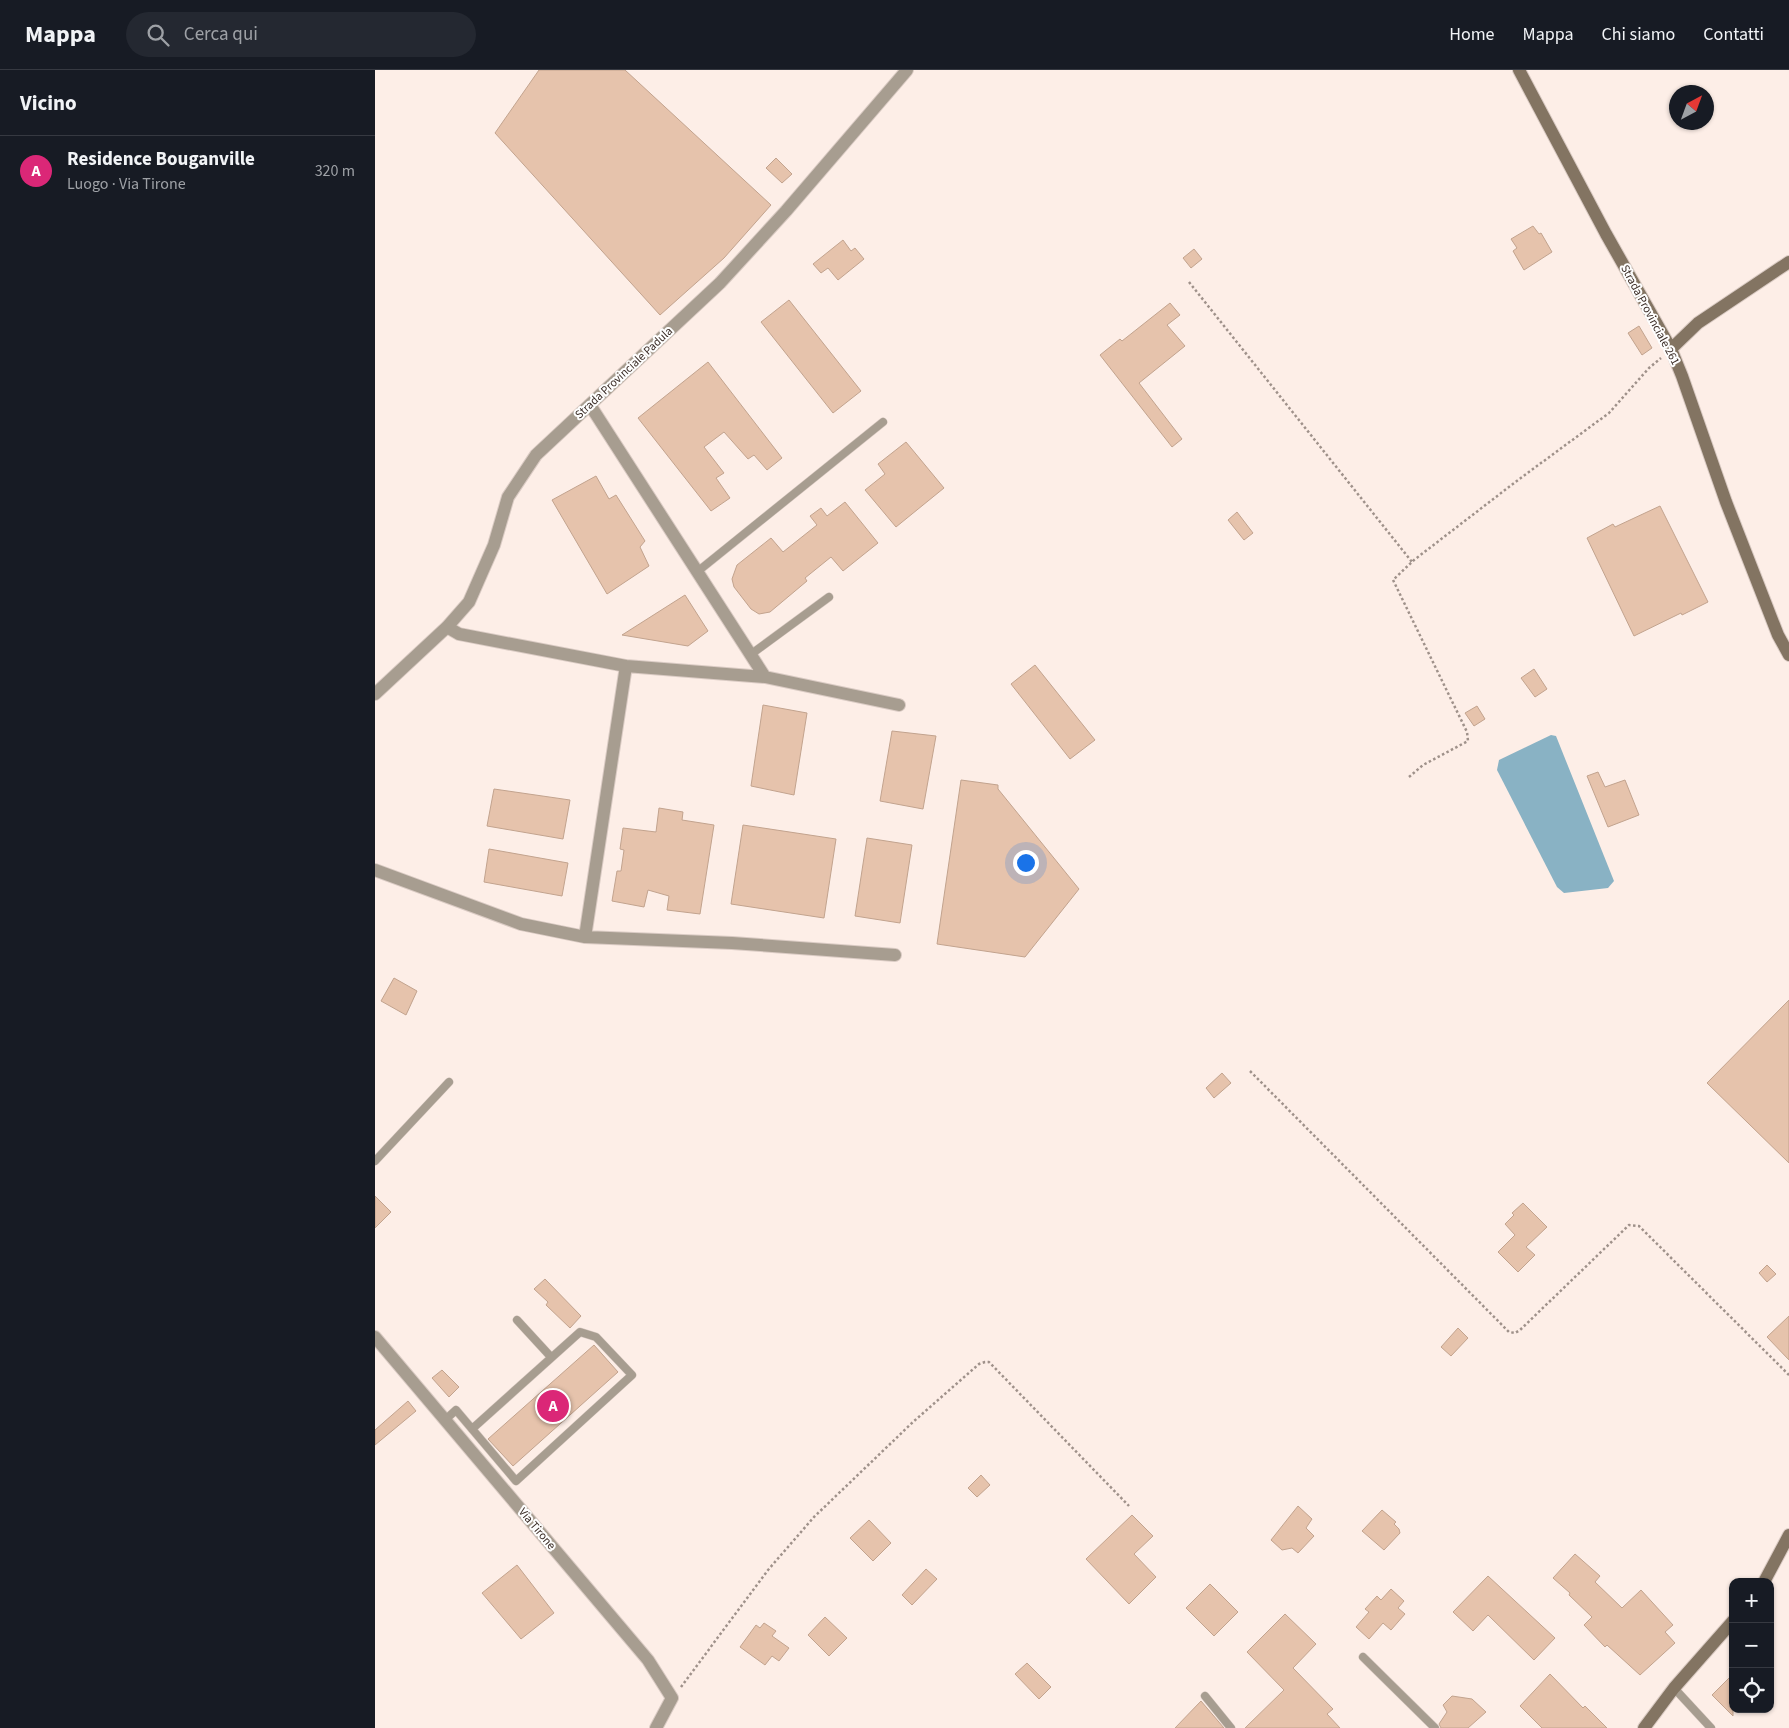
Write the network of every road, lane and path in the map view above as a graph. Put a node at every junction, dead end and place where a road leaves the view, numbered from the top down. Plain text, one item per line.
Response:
1 (907, 70) edge
2 (1519, 70) edge
3 (1789, 262) edge
4 (1189, 282) dead end
5 (1671, 349) junction
6 (590, 405) junction
7 (883, 422) dead end
8 (1412, 562) junction
9 (697, 572) junction
10 (829, 597) dead end
11 (447, 627) junction
12 (750, 655) junction
13 (1789, 655) edge
14 (626, 666) junction
15 (765, 678) junction
16 (375, 694) edge
17 (899, 705) dead end
18 (1409, 777) dead end
19 (375, 870) edge
20 (585, 937) junction
21 (895, 955) dead end
22 (1250, 1071) dead end
23 (449, 1082) dead end
24 (375, 1161) edge
25 (517, 1320) dead end
26 (375, 1337) edge
27 (551, 1357) junction
28 (1789, 1375) edge
29 (445, 1420) junction
30 (472, 1429) junction
31 (1129, 1506) dead end
32 (1789, 1535) edge
33 (1766, 1578) edge
34 (1731, 1623) edge
35 (1363, 1657) dead end
36 (1674, 1688) junction
37 (1205, 1696) dead end
38 (672, 1698) junction
39 (656, 1728) edge
40 (1231, 1728) edge
41 (1435, 1728) edge
42 (1644, 1728) edge
43 (1711, 1728) edge

1 - 6 street, Strada Provinciale Padula
2 - 5 street, Strada Provinciale 261
3 - 5 street
4 - 8 path
5 - 8 path
5 - 13 street, Strada Provinciale 261
6 - 9 street
6 - 11 street, Strada Provinciale Padula
7 - 9 lane
8 - 18 path
9 - 12 street
10 - 12 lane
11 - 14 street
11 - 16 street, Strada Provinciale Padula
12 - 15 street
14 - 15 street
14 - 20 street
15 - 17 street
19 - 20 street
20 - 21 street
22 - 28 path
23 - 24 lane
25 - 27 lane
26 - 29 street, Via Tirone
27 - 30 lane
27 - 30 lane
29 - 30 lane
29 - 38 street, Via Tirone
31 - 38 path
32 - 33 street
34 - 36 street
35 - 41 lane
36 - 42 street
36 - 43 lane
37 - 40 lane
38 - 39 street

